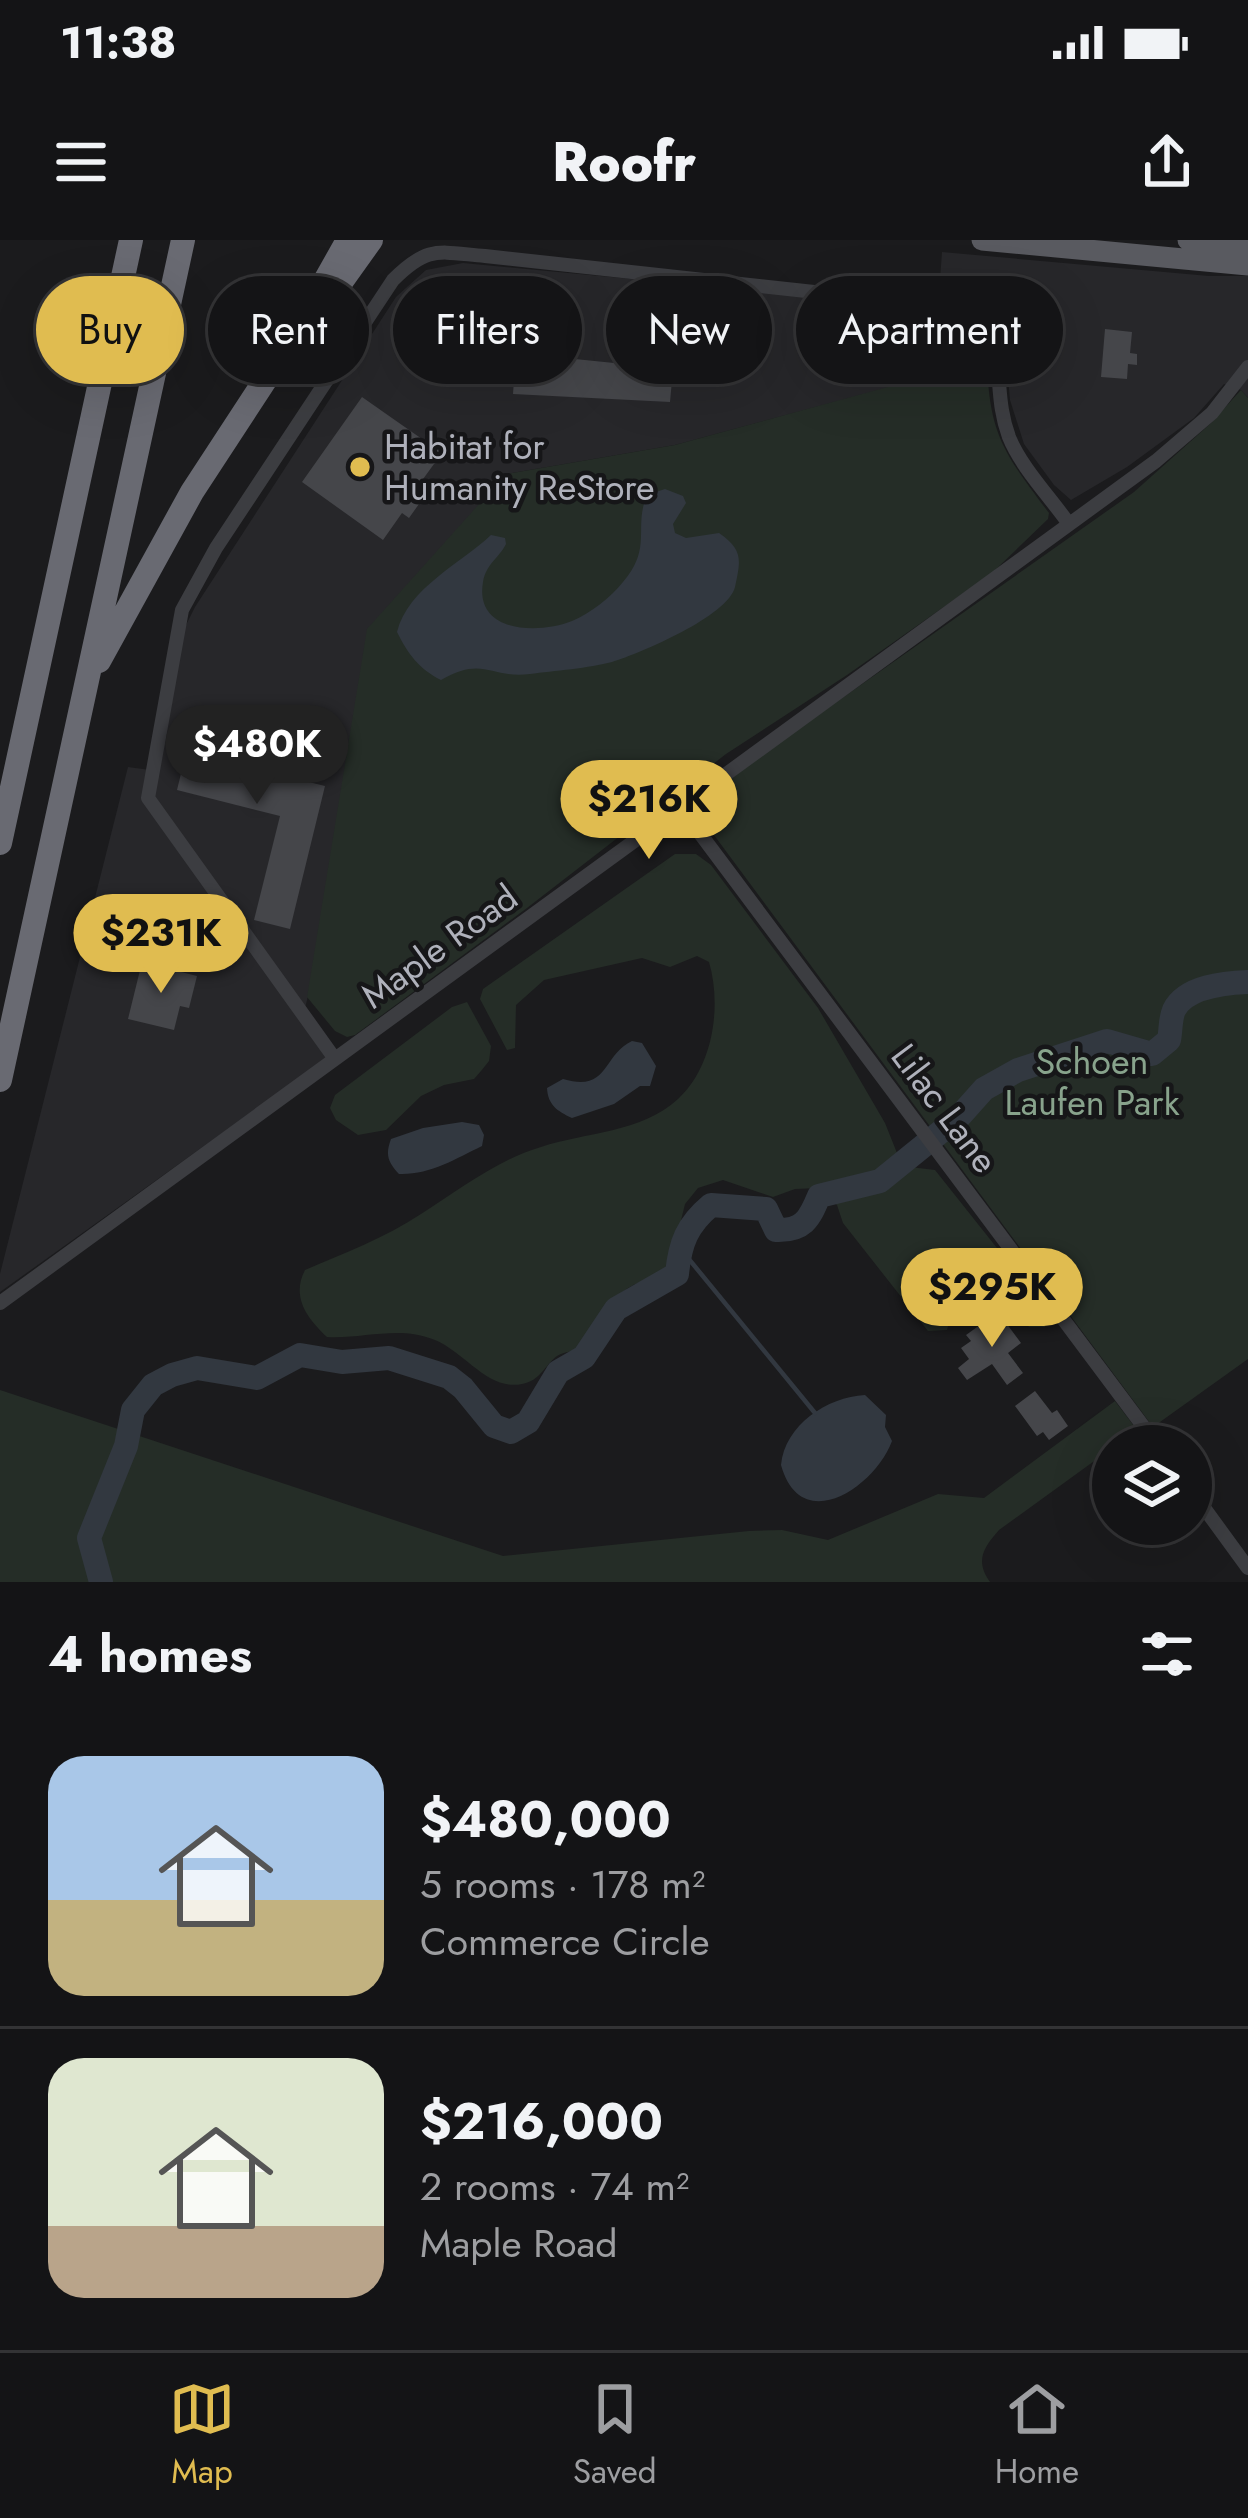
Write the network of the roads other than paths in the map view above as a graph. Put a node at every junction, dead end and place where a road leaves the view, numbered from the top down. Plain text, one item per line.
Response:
1 (130, 240) edge
2 (184, 240) edge
3 (348, 240) edge
4 (371, 240) edge
5 (982, 240) edge
6 (1188, 240) edge
7 (1045, 243) edge
8 (1248, 245) edge
9 (1242, 267) edge
10 (328, 276) edge
11 (345, 276) edge
12 (1248, 367) edge
13 (263, 384) edge
14 (1070, 524) junction
15 (87, 683) junction
16 (681, 808) junction
17 (0, 843) edge
18 (335, 1059) junction
19 (0, 1080) edge
20 (0, 1303) edge
21 (1142, 1425) edge
22 (1212, 1519) edge
23 (1248, 1568) edge

1 - 17 highway
2 - 15 highway
3 - 10 highway
4 - 11 highway
5 - 7 main road
6 - 8 main road
7 - 9 main road
12 - 14 street, Maple Road
13 - 15 highway
14 - 16 street, Maple Road
14 - 18 street
15 - 19 highway
16 - 18 street, Maple Road
16 - 21 street, Lilac Lane
18 - 20 street, Maple Road
22 - 23 street

